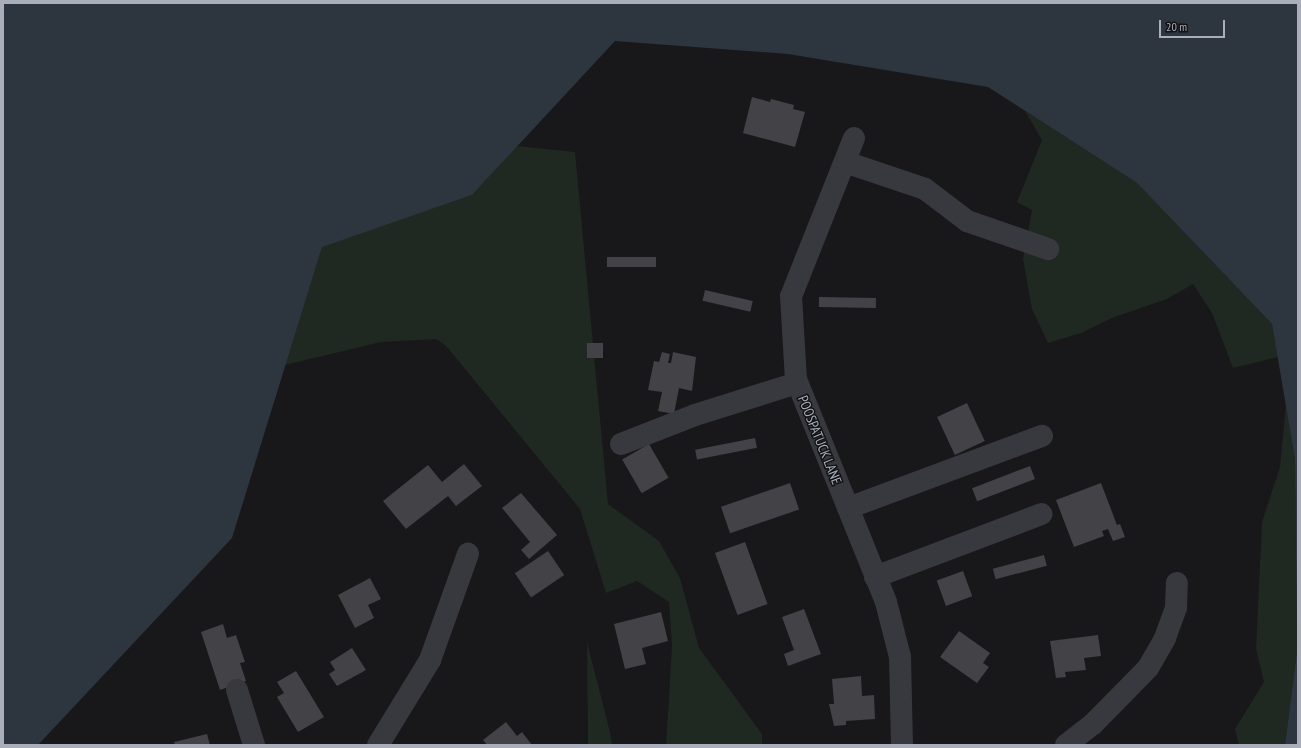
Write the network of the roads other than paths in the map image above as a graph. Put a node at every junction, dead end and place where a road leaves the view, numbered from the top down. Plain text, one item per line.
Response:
1 (854, 138) dead end
2 (845, 162) junction
3 (1048, 249) dead end
4 (797, 383) junction
5 (1042, 436) dead end
6 (621, 444) dead end
7 (848, 508) junction
8 (1042, 514) dead end
9 (468, 554) dead end
10 (875, 576) junction
11 (1177, 583) dead end
12 (237, 690) dead end
13 (254, 745) edge
14 (378, 745) edge
15 (902, 745) edge
16 (1066, 745) edge

1 - 2 street, POOSPATUCK LANE
2 - 3 street
2 - 4 street, POOSPATUCK LANE
4 - 6 street
4 - 7 street, POOSPATUCK LANE
5 - 7 street
7 - 10 street, POOSPATUCK LANE
8 - 10 street
9 - 14 street
10 - 15 street, POOSPATUCK LANE
11 - 16 street
12 - 13 street

